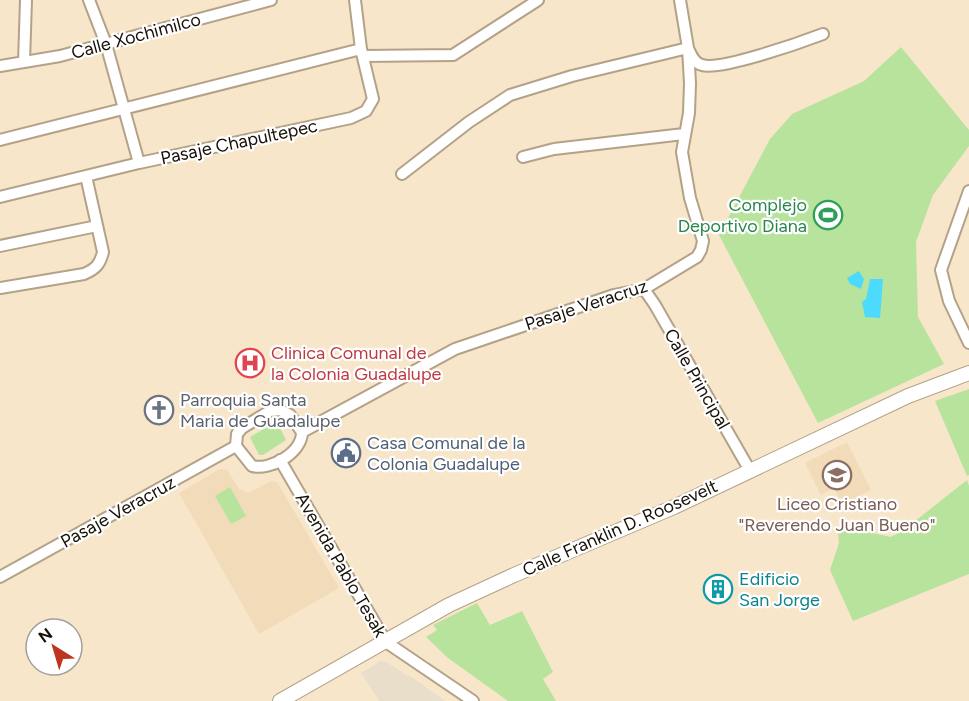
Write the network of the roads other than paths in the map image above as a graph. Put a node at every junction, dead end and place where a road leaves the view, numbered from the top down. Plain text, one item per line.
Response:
1 (26, 0) edge
2 (89, 0) edge
3 (271, 0) edge
4 (355, 0) edge
5 (538, 0) edge
6 (680, 0) edge
7 (823, 34) dead end
8 (106, 44) junction
9 (688, 48) junction
10 (362, 53) junction
11 (24, 62) junction
12 (0, 66) edge
13 (124, 110) junction
14 (684, 134) junction
15 (0, 140) edge
16 (523, 157) dead end
17 (139, 163) junction
18 (402, 174) dead end
19 (86, 176) junction
20 (969, 191) edge
21 (0, 197) edge
22 (97, 226) junction
23 (0, 246) edge
24 (0, 288) edge
25 (644, 289) junction
26 (969, 343) edge
27 (969, 373) edge
28 (302, 432) junction
29 (236, 446) junction
30 (280, 460) junction
31 (750, 470) junction
32 (0, 577) edge
33 (386, 642) junction
34 (280, 701) edge
35 (473, 701) edge

1 - 11 street
2 - 8 street
3 - 8 street, Calle Xochimilco
4 - 10 street, Pasaje Chapultepec
5 - 10 street
6 - 9 street, Pasaje Veracruz
7 - 9 street
8 - 11 street, Calle Xochimilco
8 - 13 street
9 - 14 street, Pasaje Veracruz
9 - 18 street
10 - 13 street
10 - 17 street, Pasaje Chapultepec
11 - 12 street, Calle Xochimilco
13 - 15 street
13 - 17 street
14 - 16 street
14 - 25 street, Pasaje Veracruz
17 - 19 street, Pasaje Chapultepec
19 - 21 street, Pasaje Chapultepec
19 - 22 street
20 - 26 street
22 - 23 street
22 - 24 street
25 - 28 street, Pasaje Veracruz
25 - 31 street, Calle Principal
27 - 31 main road, Calle Franklin D. Roosevelt
28 - 29 street
28 - 30 street
29 - 30 street
29 - 32 street, Pasaje Veracruz
30 - 33 street, Avenida Pablo Tesak
31 - 33 main road, Calle Franklin D. Roosevelt
33 - 34 main road, Calle Franklin D. Roosevelt
33 - 35 street, Avenida Pablo Tesak

